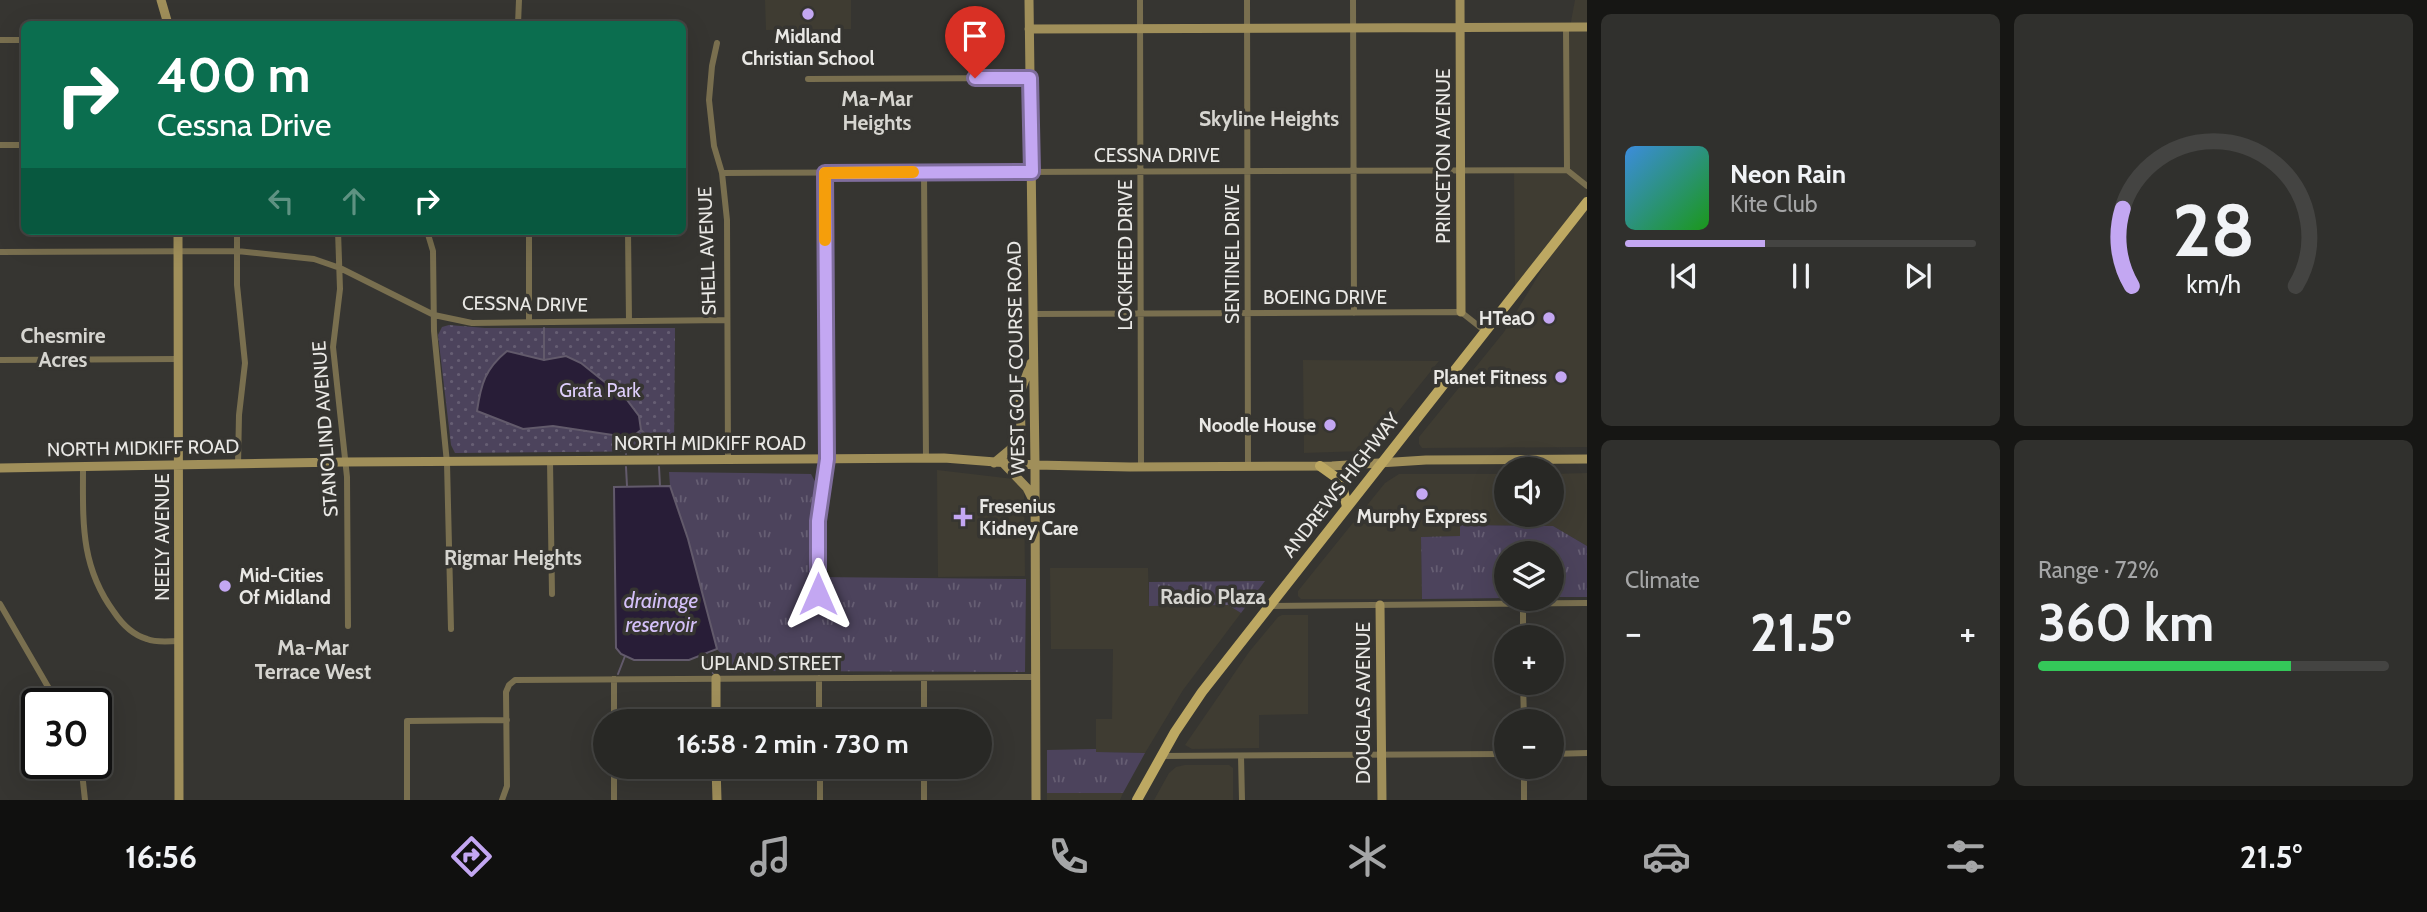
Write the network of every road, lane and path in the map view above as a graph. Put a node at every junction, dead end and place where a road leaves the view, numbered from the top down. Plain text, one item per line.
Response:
1 (161, 0) edge
2 (519, 0) edge
3 (1029, 0) edge
4 (1140, 0) edge
5 (1247, 0) edge
6 (1353, 0) edge
7 (1460, 0) edge
8 (167, 21) edge
9 (518, 21) edge
10 (1566, 27) junction
11 (1587, 27) edge
12 (1354, 28) junction
13 (1460, 28) junction
14 (1029, 29) junction
15 (1140, 29) junction
16 (1247, 29) junction
17 (0, 40) edge
18 (21, 40) edge
19 (717, 43) dead end
20 (1030, 78) junction
21 (808, 79) dead end
22 (0, 145) edge
23 (21, 145) edge
24 (1461, 170) junction
25 (1567, 170) junction
26 (1140, 171) junction
27 (1247, 171) junction
28 (1354, 171) junction
29 (924, 172) junction
30 (1032, 172) junction
31 (722, 173) junction
32 (825, 173) junction
33 (1587, 186) edge
34 (1587, 202) edge
35 (178, 235) edge
36 (237, 235) edge
37 (338, 235) edge
38 (428, 235) edge
39 (529, 235) edge
40 (628, 235) edge
41 (178, 251) junction
42 (237, 251) junction
43 (0, 252) edge
44 (340, 268) junction
45 (1461, 312) junction
46 (1248, 313) junction
47 (1354, 313) junction
48 (1033, 314) junction
49 (1141, 314) junction
50 (434, 315) junction
51 (727, 320) junction
52 (629, 321) junction
53 (529, 322) junction
54 (1485, 331) junction
55 (1034, 355) junction
56 (0, 359) edge
57 (179, 359) junction
58 (1587, 458) edge
59 (827, 459) junction
60 (926, 459) junction
61 (729, 460) junction
62 (550, 461) junction
63 (344, 462) junction
64 (447, 463) junction
65 (994, 463) junction
66 (1382, 463) junction
67 (1004, 464) junction
68 (238, 465) junction
69 (179, 466) junction
70 (1035, 466) junction
71 (1248, 466) junction
72 (1320, 466) junction
73 (83, 467) junction
74 (1142, 467) junction
75 (0, 468) edge
76 (1035, 505) junction
77 (1347, 506) junction
78 (552, 594) dead end
79 (818, 594) dead end
80 (1564, 603) edge
81 (1587, 603) edge
82 (0, 604) edge
83 (1494, 604) edge
84 (1380, 605) junction
85 (1268, 606) junction
86 (348, 626) dead end
87 (451, 629) dead end
88 (180, 641) junction
89 (1035, 677) junction
90 (716, 678) junction
91 (819, 678) junction
92 (924, 678) junction
93 (614, 679) junction
94 (49, 688) edge
95 (614, 709) edge
96 (716, 709) edge
97 (820, 709) edge
98 (924, 709) edge
99 (507, 720) junction
100 (1587, 753) edge
101 (1494, 754) edge
102 (1564, 754) edge
103 (1381, 755) junction
104 (1161, 756) junction
105 (1241, 756) junction
106 (83, 779) edge
107 (614, 779) edge
108 (716, 779) edge
109 (820, 779) edge
110 (924, 779) edge
111 (1524, 779) edge
112 (85, 800) edge
113 (180, 800) edge
114 (407, 800) edge
115 (502, 800) edge
116 (614, 800) edge
117 (717, 800) edge
118 (820, 800) edge
119 (924, 800) edge
120 (1036, 800) edge
121 (1137, 800) edge
122 (1242, 800) edge
123 (1382, 800) edge
124 (1524, 800) edge

1 - 8 main road
2 - 9 street
3 - 14 main road, WEST GOLF COURSE ROAD
4 - 15 street, LOCKHEED DRIVE
5 - 16 street, SENTINEL DRIVE
6 - 12 street
7 - 13 main road, PRINCETON AVENUE
10 - 11 main road
10 - 13 main road
10 - 25 street
12 - 13 main road
12 - 16 main road
12 - 28 street
13 - 24 main road, PRINCETON AVENUE
14 - 15 main road
14 - 20 main road, WEST GOLF COURSE ROAD
15 - 16 main road
15 - 26 street, LOCKHEED DRIVE
16 - 27 street, SENTINEL DRIVE
17 - 18 street
19 - 31 street, SHELL AVENUE
20 - 21 street
20 - 30 main road, WEST GOLF COURSE ROAD
22 - 23 street
24 - 25 street, CESSNA DRIVE
24 - 28 street, CESSNA DRIVE
24 - 45 main road, PRINCETON AVENUE
25 - 33 street
26 - 27 street, CESSNA DRIVE
26 - 30 street, CESSNA DRIVE
26 - 49 street, LOCKHEED DRIVE
27 - 28 street, CESSNA DRIVE
27 - 46 street, SENTINEL DRIVE
28 - 47 street
29 - 30 street, CESSNA DRIVE
29 - 32 street, CESSNA DRIVE
29 - 60 street
30 - 48 main road, WEST GOLF COURSE ROAD
31 - 32 street, CESSNA DRIVE
31 - 51 street, SHELL AVENUE
32 - 59 street
34 - 54 main road, ANDREWS HIGHWAY
35 - 41 main road, NEELY AVENUE
36 - 42 street
37 - 44 street, STANOLIND AVENUE
38 - 50 street
39 - 53 street
40 - 52 street
41 - 42 street, CESSNA DRIVE
41 - 43 street, CESSNA DRIVE
41 - 57 main road, NEELY AVENUE
42 - 44 street, CESSNA DRIVE
42 - 68 street
44 - 50 street, CESSNA DRIVE
44 - 63 street, STANOLIND AVENUE
45 - 47 street, BOEING DRIVE
45 - 54 street
46 - 47 street, BOEING DRIVE
46 - 49 street, BOEING DRIVE
46 - 71 street, SENTINEL DRIVE
48 - 49 street, BOEING DRIVE
48 - 55 main road, WEST GOLF COURSE ROAD
49 - 74 street, LOCKHEED DRIVE
50 - 53 street, CESSNA DRIVE
50 - 64 street
51 - 52 street, CESSNA DRIVE
51 - 61 street, SHELL AVENUE
52 - 53 street, CESSNA DRIVE
54 - 66 main road, ANDREWS HIGHWAY
55 - 65 main road
55 - 70 main road, WEST GOLF COURSE ROAD
56 - 57 street
57 - 69 main road, NEELY AVENUE
58 - 66 main road, NORTH MIDKIFF ROAD
59 - 60 main road, NORTH MIDKIFF ROAD
59 - 61 main road, NORTH MIDKIFF ROAD
59 - 79 street
60 - 65 main road, NORTH MIDKIFF ROAD
61 - 62 main road, NORTH MIDKIFF ROAD
62 - 64 main road, NORTH MIDKIFF ROAD
62 - 78 street
63 - 64 main road, NORTH MIDKIFF ROAD
63 - 68 main road, NORTH MIDKIFF ROAD
63 - 86 street, STANOLIND AVENUE
64 - 87 street
65 - 67 main road, NORTH MIDKIFF ROAD
66 - 72 main road, NORTH MIDKIFF ROAD
66 - 77 main road, ANDREWS HIGHWAY
67 - 70 main road, NORTH MIDKIFF ROAD
67 - 76 main road
68 - 69 main road, NORTH MIDKIFF ROAD
69 - 73 main road, NORTH MIDKIFF ROAD
69 - 88 main road, NEELY AVENUE
70 - 74 main road, NORTH MIDKIFF ROAD
70 - 76 main road, WEST GOLF COURSE ROAD
71 - 72 main road, NORTH MIDKIFF ROAD
71 - 74 main road, NORTH MIDKIFF ROAD
72 - 77 main road
73 - 75 main road, NORTH MIDKIFF ROAD
73 - 88 street
76 - 89 main road, WEST GOLF COURSE ROAD
77 - 85 main road, ANDREWS HIGHWAY
80 - 81 street
82 - 94 street
83 - 84 street
84 - 85 street
84 - 103 main road, DOUGLAS AVENUE
85 - 104 main road, ANDREWS HIGHWAY
88 - 113 main road, NEELY AVENUE
89 - 92 street, UPLAND STREET
89 - 120 main road, WEST GOLF COURSE ROAD
90 - 91 street, UPLAND STREET
90 - 93 street, UPLAND STREET
90 - 96 main road
91 - 92 street, UPLAND STREET
91 - 97 street
92 - 98 street
93 - 95 street
93 - 99 street, UPLAND STREET
99 - 114 street
99 - 115 street
100 - 102 street
101 - 103 street
103 - 105 street
103 - 123 main road, DOUGLAS AVENUE
104 - 105 street
104 - 121 main road, ANDREWS HIGHWAY
105 - 122 street
106 - 112 street
107 - 116 street
108 - 117 main road
109 - 118 street
110 - 119 street
111 - 124 street

